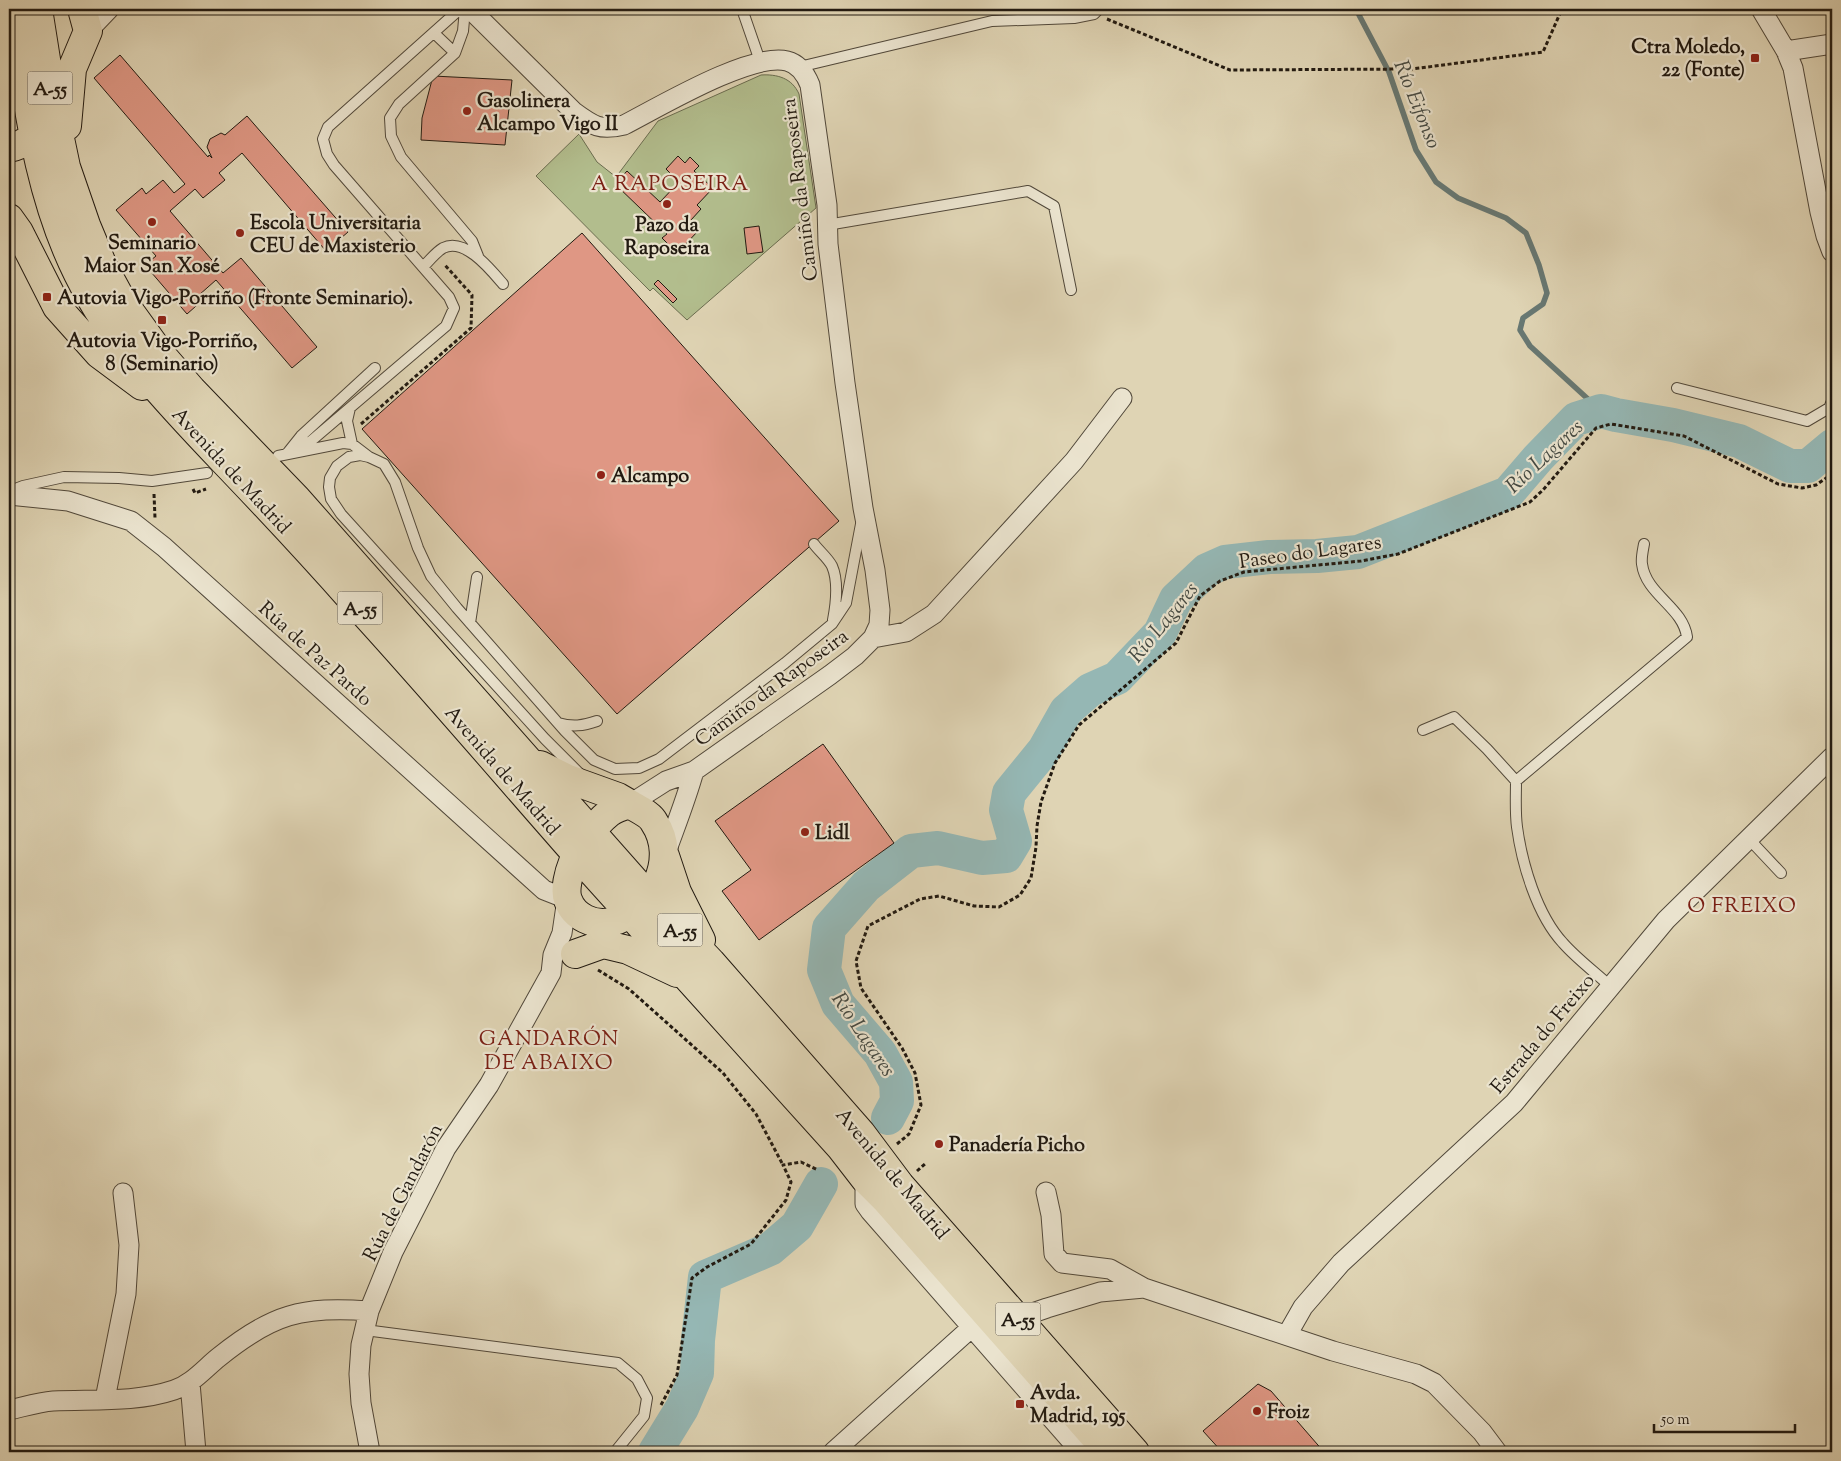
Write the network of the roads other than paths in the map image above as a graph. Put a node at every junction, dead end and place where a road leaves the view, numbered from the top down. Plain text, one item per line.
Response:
1 (109, 9) edge
2 (460, 9) edge
3 (465, 9) edge
4 (470, 9) edge
5 (742, 9) edge
6 (1761, 9) edge
7 (1097, 11) edge
8 (20, 13) edge
9 (85, 20) edge
10 (434, 33) junction
11 (1832, 44) edge
12 (1786, 51) junction
13 (455, 52) junction
14 (760, 61) junction
15 (799, 67) junction
16 (72, 69) junction
17 (54, 110) junction
18 (34, 137) junction
19 (9, 148) edge
20 (66, 167) junction
21 (9, 218) edge
22 (827, 225) junction
23 (1832, 252) edge
24 (478, 256) junction
25 (423, 267) junction
26 (503, 284) dead end
27 (1071, 290) dead end
28 (375, 368) dead end
29 (1676, 388) dead end
30 (1122, 398) dead end
31 (1832, 402) edge
32 (174, 408) junction
33 (350, 408) junction
34 (352, 444) junction
35 (283, 454) junction
36 (369, 457) junction
37 (207, 473) dead end
38 (9, 493) edge
39 (863, 508) junction
40 (814, 544) dead end
41 (1644, 544) dead end
42 (477, 577) dead end
43 (470, 623) junction
44 (832, 624) junction
45 (873, 638) junction
46 (597, 721) dead end
47 (557, 722) junction
48 (1423, 730) dead end
49 (1832, 758) edge
50 (527, 759) junction
51 (694, 771) junction
52 (1516, 781) junction
53 (595, 789) junction
54 (630, 804) junction
55 (541, 813) junction
56 (592, 831) junction
57 (1749, 839) junction
58 (577, 854) junction
59 (664, 855) junction
60 (1781, 873) dead end
61 (600, 909) junction
62 (628, 950) junction
63 (574, 954) junction
64 (711, 962) junction
65 (551, 973) junction
66 (690, 979) junction
67 (1611, 987) junction
68 (873, 1169) junction
69 (123, 1192) dead end
70 (1046, 1192) dead end
71 (1144, 1288) junction
72 (369, 1311) junction
73 (1018, 1318) junction
74 (971, 1328) junction
75 (365, 1330) junction
76 (1286, 1335) junction
77 (190, 1383) junction
78 (105, 1399) junction
79 (9, 1410) edge
80 (196, 1452) edge
81 (370, 1452) edge
82 (615, 1452) edge
83 (833, 1452) edge
84 (1081, 1452) edge
85 (1108, 1452) edge
86 (1135, 1452) edge
87 (1497, 1452) edge

1 - 9 street
2 - 10 lane
3 - 13 lane
4 - 14 street
5 - 14 lane
6 - 12 street
7 - 15 lane
8 - 17 highway, Avenida de Madrid / A-55
8 - 18 highway, Avenida de Madrid / A-55
9 - 16 highway
10 - 13 lane
10 - 25 lane
11 - 12 street
12 - 23 street
13 - 24 lane
14 - 15 street
15 - 22 street, Camiño da Raposeira
16 - 17 highway
16 - 20 highway
17 - 18 highway
17 - 20 highway, Avenida de Madrid / A-55
18 - 19 highway
18 - 32 highway, Avenida de Madrid / A-55
20 - 50 highway, Avenida de Madrid / A-55
21 - 32 highway
22 - 27 lane
22 - 39 street, Camiño da Raposeira
24 - 25 lane
24 - 26 lane
25 - 33 lane
28 - 35 lane
29 - 31 lane
30 - 45 street, Camiño da Raposeira
32 - 55 highway, Avenida de Madrid / A-55
33 - 34 lane
33 - 35 lane
34 - 35 lane
34 - 36 lane
36 - 43 lane
36 - 53 lane
37 - 38 lane
38 - 61 street, Rúa de Paz Pardo
39 - 44 lane
39 - 45 street, Camiño da Raposeira
40 - 44 lane
41 - 52 lane
42 - 43 lane
43 - 47 lane
44 - 47 lane
45 - 51 street, Camiño da Raposeira
46 - 47 lane
48 - 52 lane
49 - 57 street, Estrada do Freixo
50 - 53 highway
50 - 56 highway, Avenida de Madrid / A-55
51 - 54 street, Camiño da Raposeira
51 - 59 street
52 - 67 lane
53 - 54 highway
54 - 56 highway
54 - 59 highway
55 - 58 highway, Avenida de Madrid / A-55
55 - 61 highway
56 - 58 highway
56 - 61 highway, A-55
57 - 60 lane
57 - 67 street, Estrada do Freixo
58 - 61 highway, A-55
58 - 61 highway
59 - 61 highway
59 - 64 highway
61 - 62 highway
61 - 63 street, Rúa de Gandarón
61 - 64 highway, Avenida de Madrid / A-55
61 - 65 street, Rúa de Gandarón
61 - 66 highway, Avenida de Madrid / A-55
62 - 63 highway
62 - 66 highway
63 - 65 street, Rúa de Gandarón
64 - 68 highway, Avenida de Madrid / A-55
65 - 72 street, Rúa de Gandarón
66 - 68 highway, Avenida de Madrid / A-55
67 - 76 street, Estrada do Freixo
68 - 73 highway, Avenida de Madrid / A-55
68 - 74 street
68 - 85 highway, Avenida de Madrid / A-55
69 - 78 street
70 - 71 street
71 - 73 street
71 - 76 street
72 - 75 street, Rúa de Gandarón
72 - 77 street
73 - 86 highway, Avenida de Madrid / A-55
74 - 83 street
74 - 84 street
75 - 81 street, Rúa de Gandarón
75 - 82 lane
76 - 87 street
77 - 78 street
77 - 80 street
78 - 79 street

